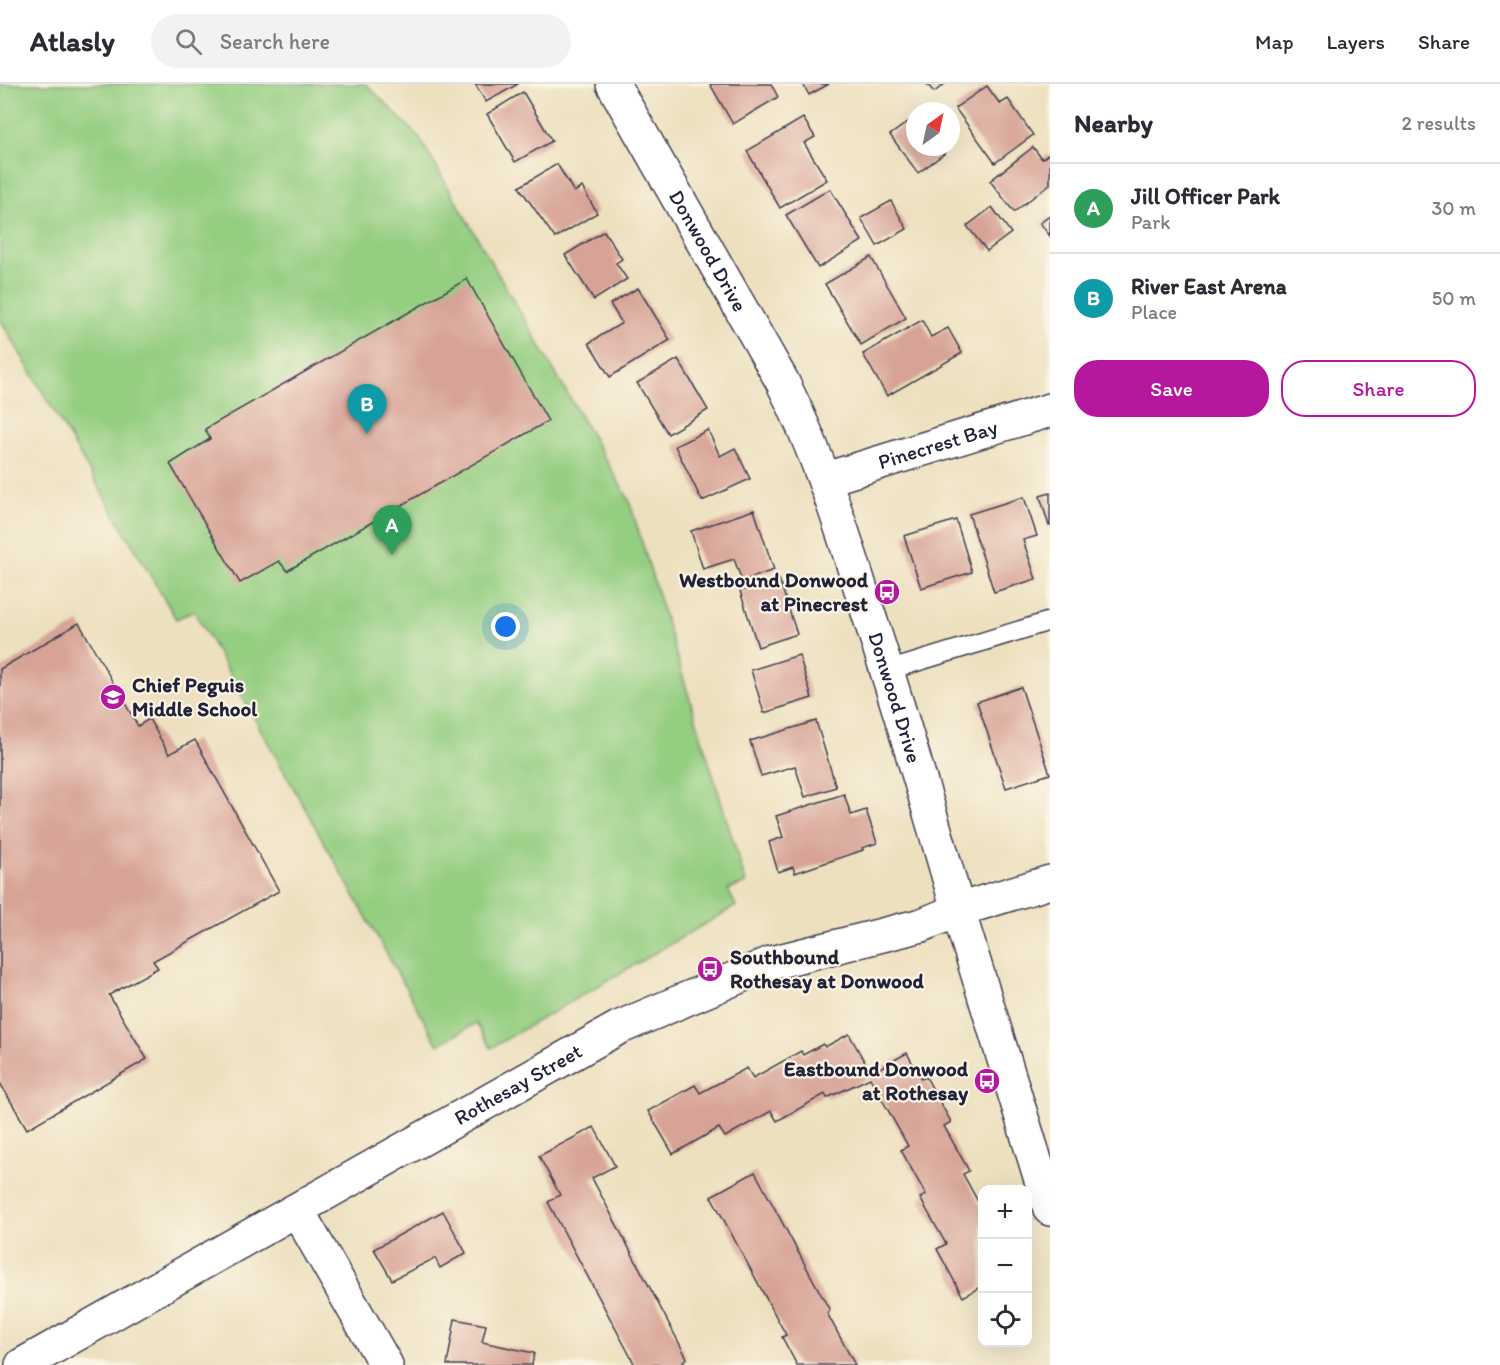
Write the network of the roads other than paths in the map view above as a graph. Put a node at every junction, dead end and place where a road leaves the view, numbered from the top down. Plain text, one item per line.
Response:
1 (613, 84) edge
2 (1050, 410) edge
3 (826, 479) junction
4 (1050, 621) edge
5 (887, 671) junction
6 (1050, 882) edge
7 (958, 910) junction
8 (1040, 1141) edge
9 (1050, 1209) edge
10 (297, 1210) junction
11 (22, 1365) edge
12 (386, 1365) edge

1 - 3 street, Donwood Drive
2 - 3 street, Pinecrest Bay
3 - 5 street, Donwood Drive
4 - 5 lane
5 - 7 street, Donwood Drive
6 - 7 street, Rothesay Street
7 - 8 street, Donwood Drive
7 - 10 street, Rothesay Street
8 - 9 street, Donwood Drive
10 - 11 street, Rothesay Street
10 - 12 street

